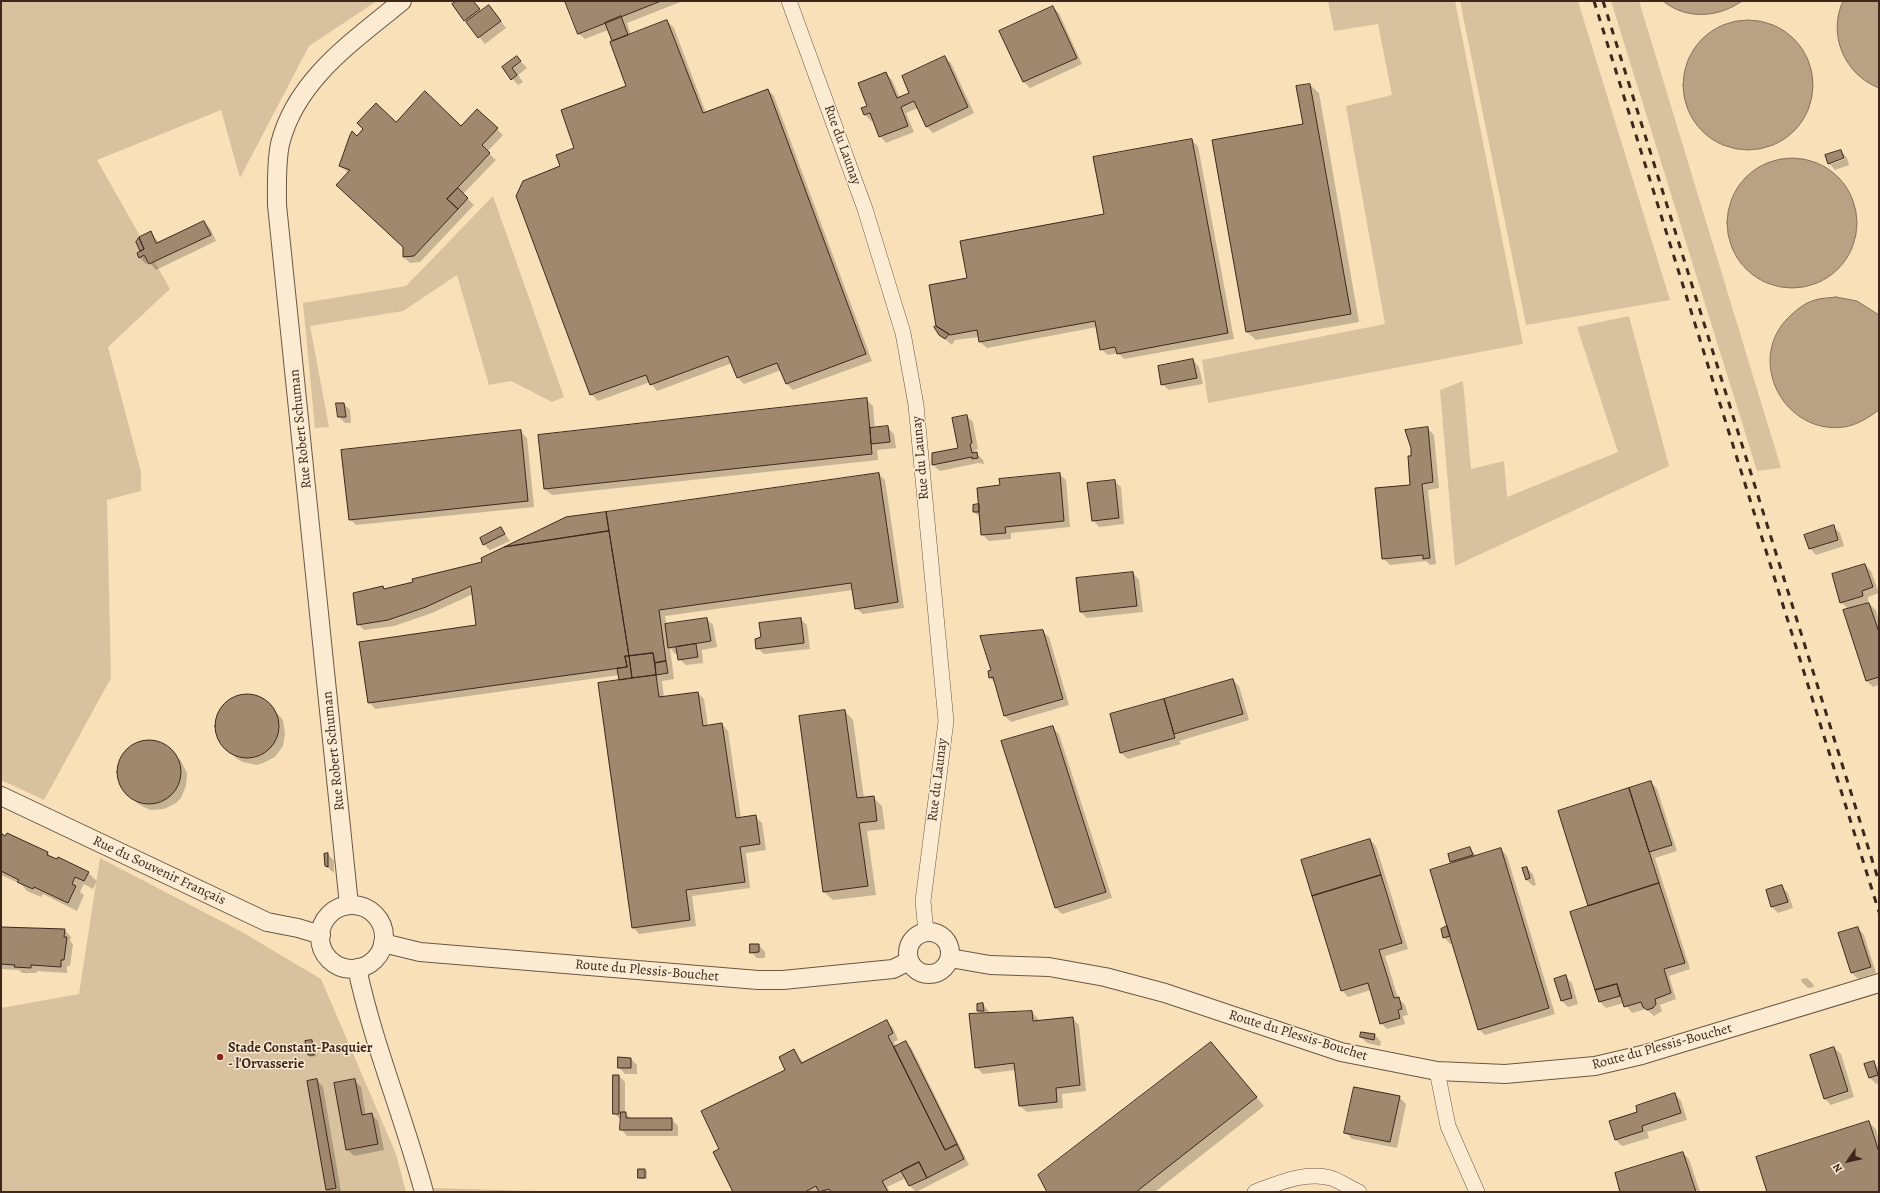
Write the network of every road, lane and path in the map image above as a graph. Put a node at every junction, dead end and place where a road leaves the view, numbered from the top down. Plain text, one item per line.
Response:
1 (402, 1) edge
2 (789, 1) edge
3 (1, 796) edge
4 (350, 905) junction
5 (926, 932) junction
6 (321, 935) junction
7 (383, 943) junction
8 (950, 958) junction
9 (909, 962) junction
10 (357, 968) junction
11 (1877, 984) edge
12 (1437, 1071) junction
13 (424, 1192) edge
14 (1255, 1192) edge
15 (1359, 1192) edge
16 (1476, 1192) edge

1 - 4 street, Rue Robert Schuman
2 - 5 street, Rue du Launay
3 - 6 street, Rue du Souvenir Français
4 - 6 street
4 - 7 street
5 - 8 street
5 - 9 street
6 - 10 street
7 - 9 street, Route du Plessis-Bouchet
7 - 10 street
8 - 9 street
8 - 12 street, Route du Plessis-Bouchet
10 - 13 street
11 - 12 street, Route du Plessis-Bouchet
12 - 16 street
14 - 15 street

